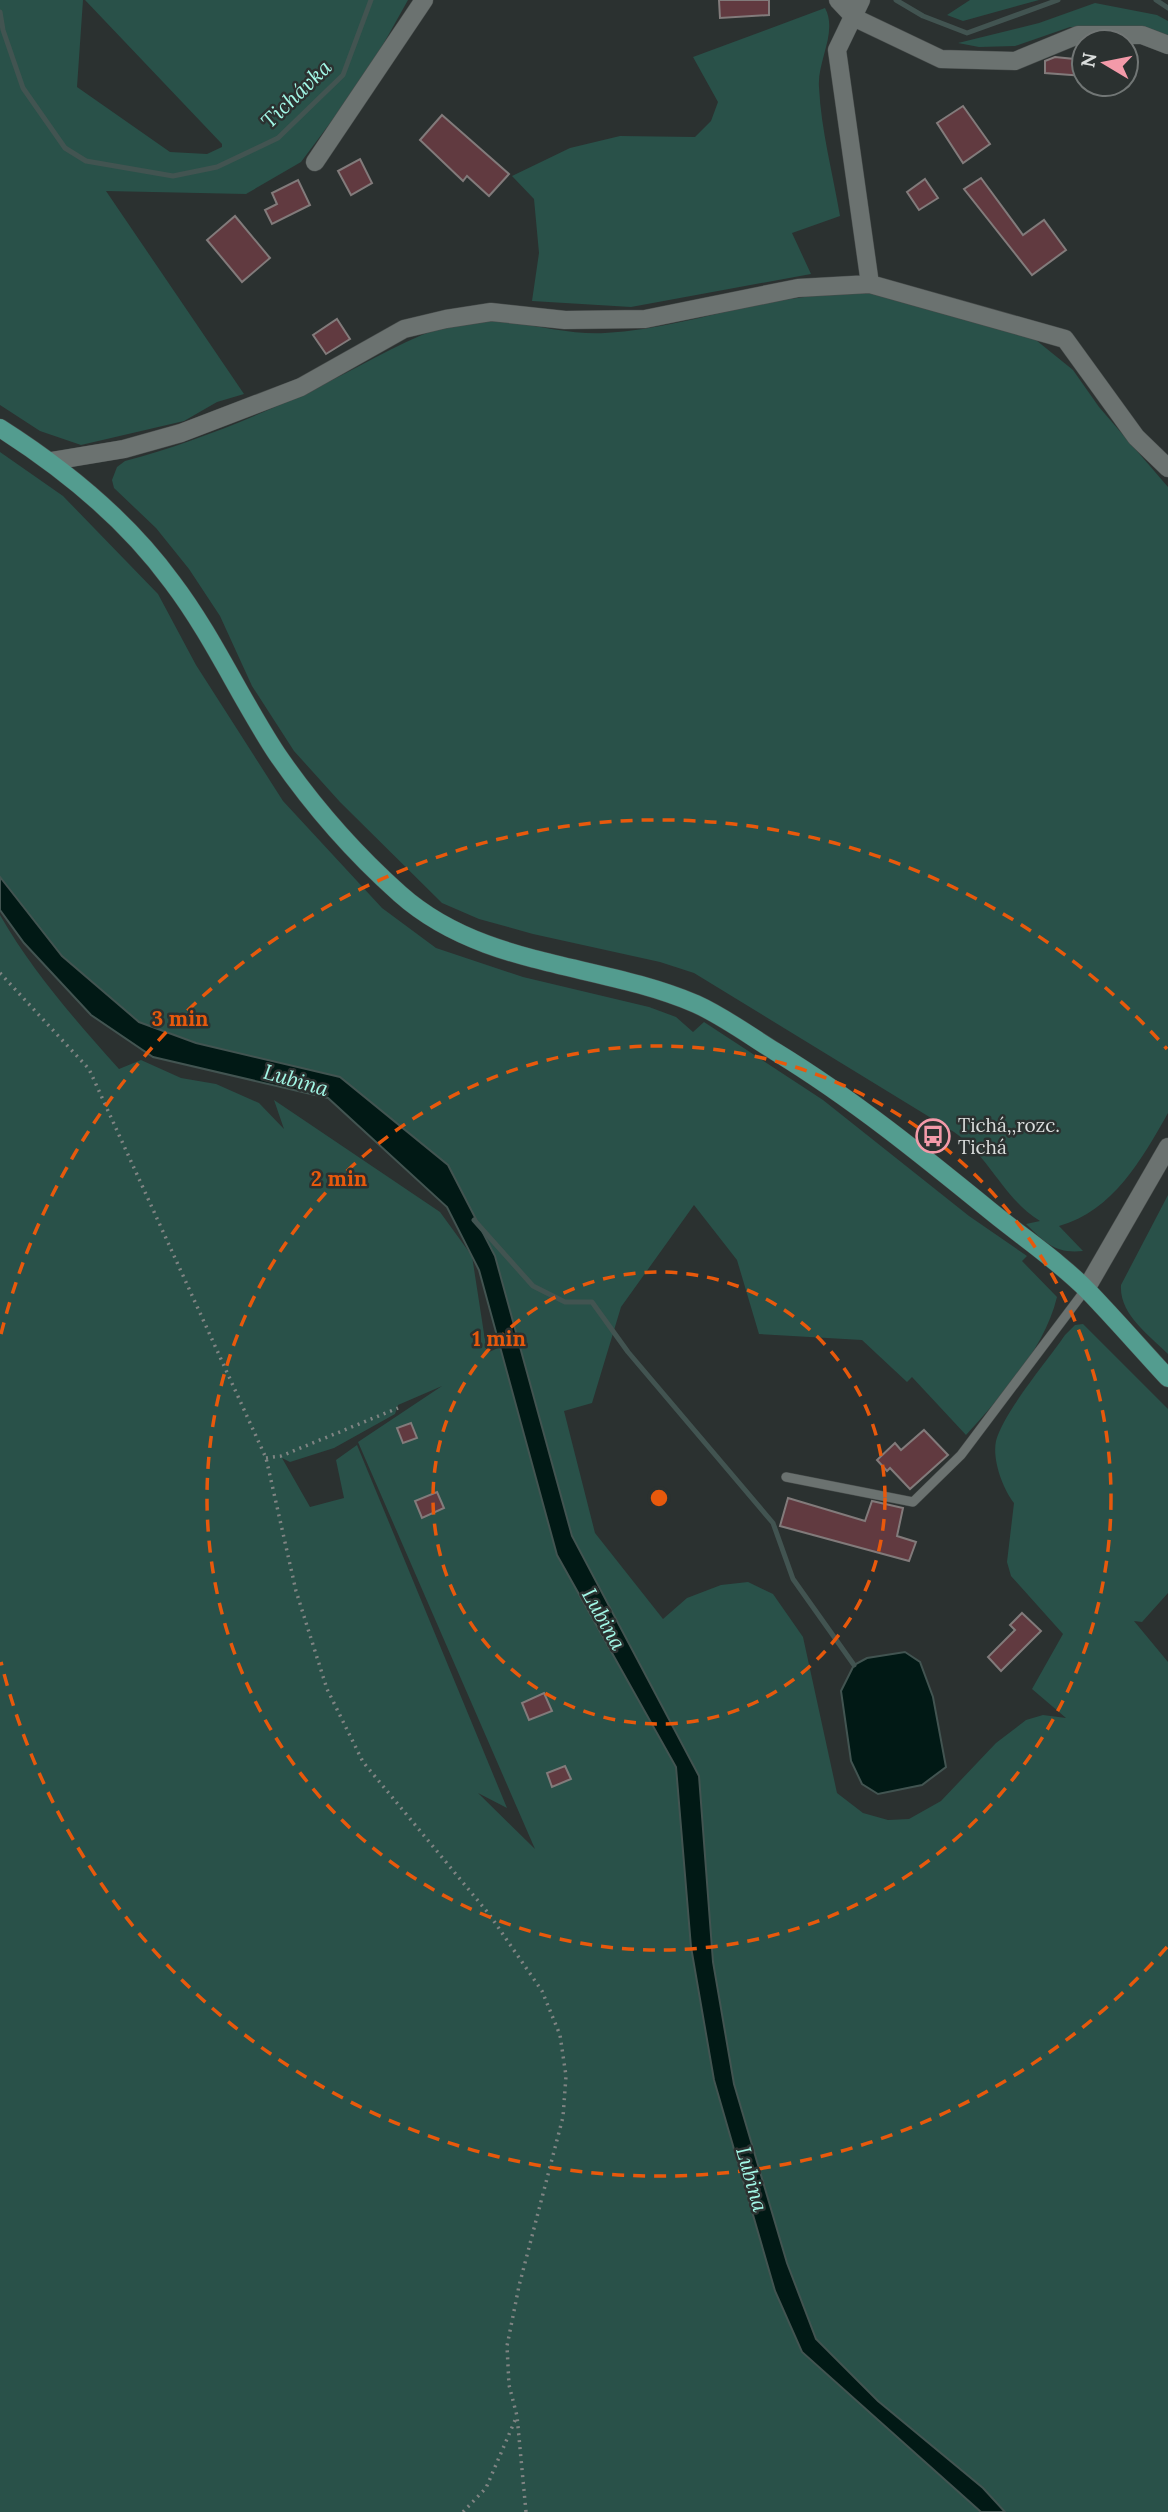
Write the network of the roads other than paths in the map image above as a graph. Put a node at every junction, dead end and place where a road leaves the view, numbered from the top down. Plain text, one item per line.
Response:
1 (424, 0) edge
2 (838, 0) edge
3 (859, 7) edge
4 (1168, 45) edge
5 (315, 162) dead end
6 (870, 284) junction
7 (0, 428) edge
8 (52, 461) junction
9 (1168, 468) edge
10 (1168, 1147) edge
11 (1086, 1289) junction
12 (1168, 1378) edge
13 (786, 1477) dead end

1 - 5 street
2 - 3 street
3 - 4 street
3 - 6 street
6 - 8 street
6 - 9 street
7 - 8 main road
8 - 11 main road
10 - 11 street
11 - 12 main road
11 - 13 lane

